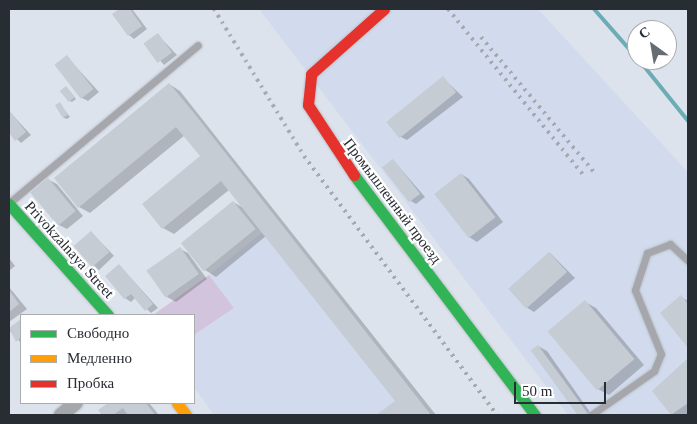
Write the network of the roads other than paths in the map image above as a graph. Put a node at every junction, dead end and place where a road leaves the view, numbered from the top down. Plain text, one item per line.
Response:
1 (384, 9) edge
2 (198, 45) dead end
3 (9, 204) edge
4 (688, 261) edge
5 (107, 314) edge
6 (75, 404) edge
7 (178, 404) edge
8 (61, 415) edge
9 (186, 415) edge
10 (535, 415) edge
11 (591, 415) edge

1 - 10 street, Промышленный проезд
2 - 3 lane
3 - 5 street, Privokzalnaya Street
4 - 11 lane
6 - 8 street
7 - 9 street

